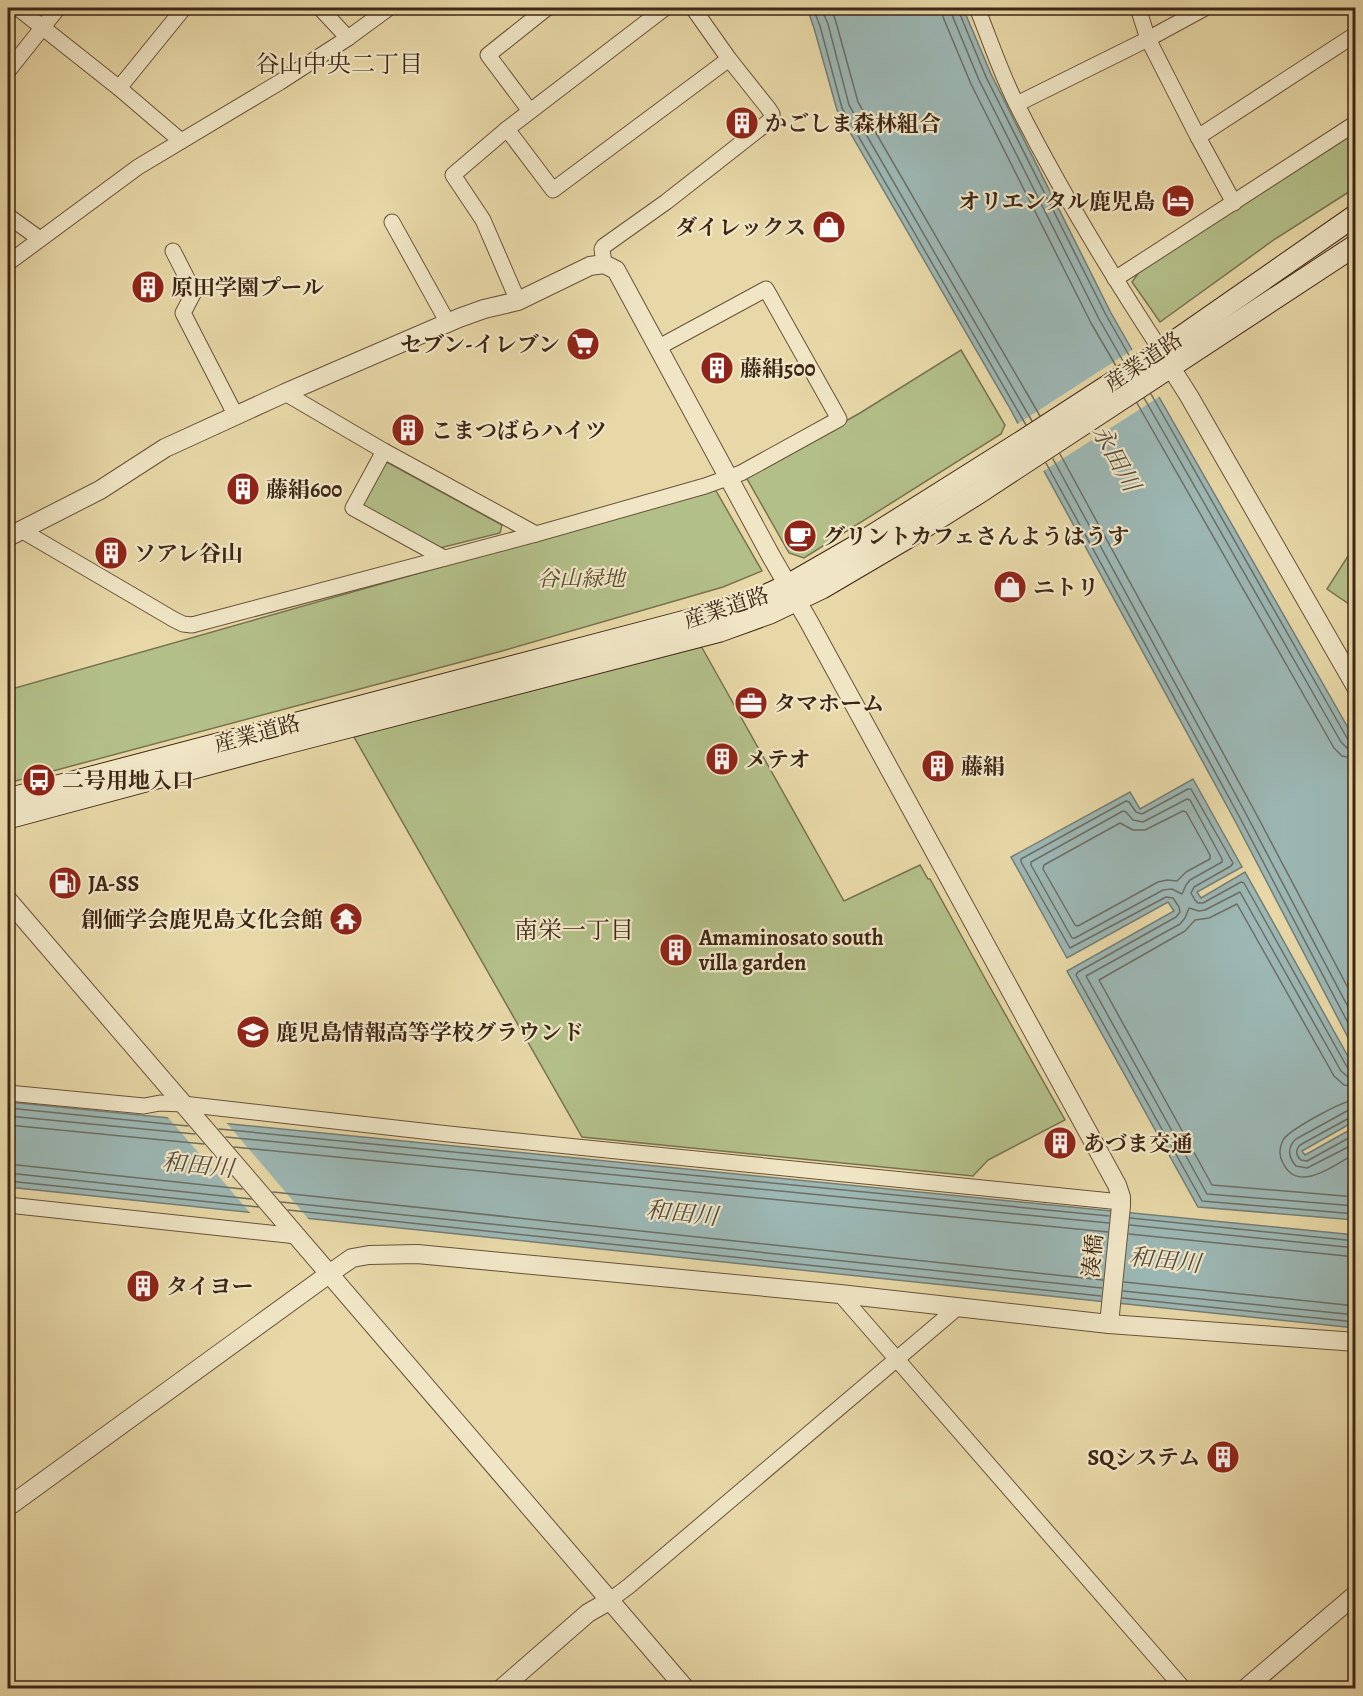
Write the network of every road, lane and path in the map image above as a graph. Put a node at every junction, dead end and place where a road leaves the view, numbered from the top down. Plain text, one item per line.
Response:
1 (18, 8) edge
2 (57, 8) edge
3 (184, 8) edge
4 (320, 8) edge
5 (388, 8) edge
6 (547, 8) edge
7 (665, 8) edge
8 (693, 8) edge
9 (977, 8) edge
10 (1138, 8) edge
11 (1205, 8) edge
12 (42, 27) junction
13 (1356, 34) edge
14 (348, 38) junction
15 (1148, 39) junction
16 (729, 59) junction
17 (8, 71) edge
18 (119, 88) junction
19 (1017, 104) junction
20 (530, 111) junction
21 (1356, 123) edge
22 (507, 129) junction
23 (1198, 137) junction
24 (181, 141) junction
25 (1234, 203) junction
26 (1356, 215) edge
27 (8, 216) edge
28 (392, 222) dead end
29 (40, 239) junction
30 (1356, 245) edge
31 (173, 251) dead end
32 (8, 263) edge
33 (604, 264) junction
34 (1115, 279) junction
35 (518, 301) junction
36 (448, 323) junction
37 (659, 347) junction
38 (1159, 363) junction
39 (285, 393) junction
40 (236, 416) junction
41 (384, 451) junction
42 (728, 477) junction
43 (14, 533) edge
44 (536, 534) junction
45 (444, 558) junction
46 (792, 592) junction
47 (1356, 687) edge
48 (8, 799) edge
49 (8, 818) edge
50 (8, 900) edge
51 (8, 1093) edge
52 (183, 1104) junction
53 (1121, 1204) junction
54 (8, 1205) edge
55 (294, 1233) junction
56 (329, 1274) junction
57 (840, 1294) junction
58 (957, 1308) junction
59 (1110, 1318) junction
60 (1356, 1342) edge
61 (896, 1359) junction
62 (8, 1507) edge
63 (1356, 1594) edge
64 (609, 1601) junction
65 (502, 1689) edge
66 (685, 1689) edge
67 (1183, 1689) edge
68 (1246, 1689) edge

1 - 12 street
2 - 12 street
3 - 18 street
4 - 14 street
5 - 14 street
6 - 20 street
7 - 20 street
8 - 16 street
9 - 19 street
10 - 15 street
11 - 15 street
12 - 17 street
12 - 18 street
13 - 23 street
14 - 24 street
15 - 19 street
15 - 23 street
16 - 22 street
16 - 33 street
18 - 24 street
19 - 34 street
20 - 22 street
21 - 25 street
22 - 35 street
23 - 25 street
24 - 29 street
25 - 34 street
26 - 38 main road, 産業道路
27 - 29 street
28 - 36 street
29 - 32 street
30 - 38 main road, 産業道路
31 - 40 street
33 - 35 street
33 - 37 street
34 - 38 street
35 - 36 street
36 - 39 street
37 - 42 street
37 - 42 street
38 - 46 main road, 産業道路
38 - 47 street
39 - 40 street
39 - 41 street
40 - 43 street
41 - 44 street
41 - 45 street
42 - 44 street
42 - 46 street
43 - 45 street
44 - 45 street
46 - 48 main road, 産業道路
46 - 49 main road, 産業道路
46 - 53 street
50 - 52 street
51 - 52 street
52 - 53 street
52 - 55 street
53 - 59 street, 湊橋
54 - 55 street
55 - 56 street
56 - 57 street
56 - 62 street
56 - 64 street
57 - 58 street
57 - 61 street
58 - 59 street
58 - 61 street
59 - 60 street
61 - 64 street
61 - 67 street
63 - 68 street
64 - 65 street
64 - 66 street

